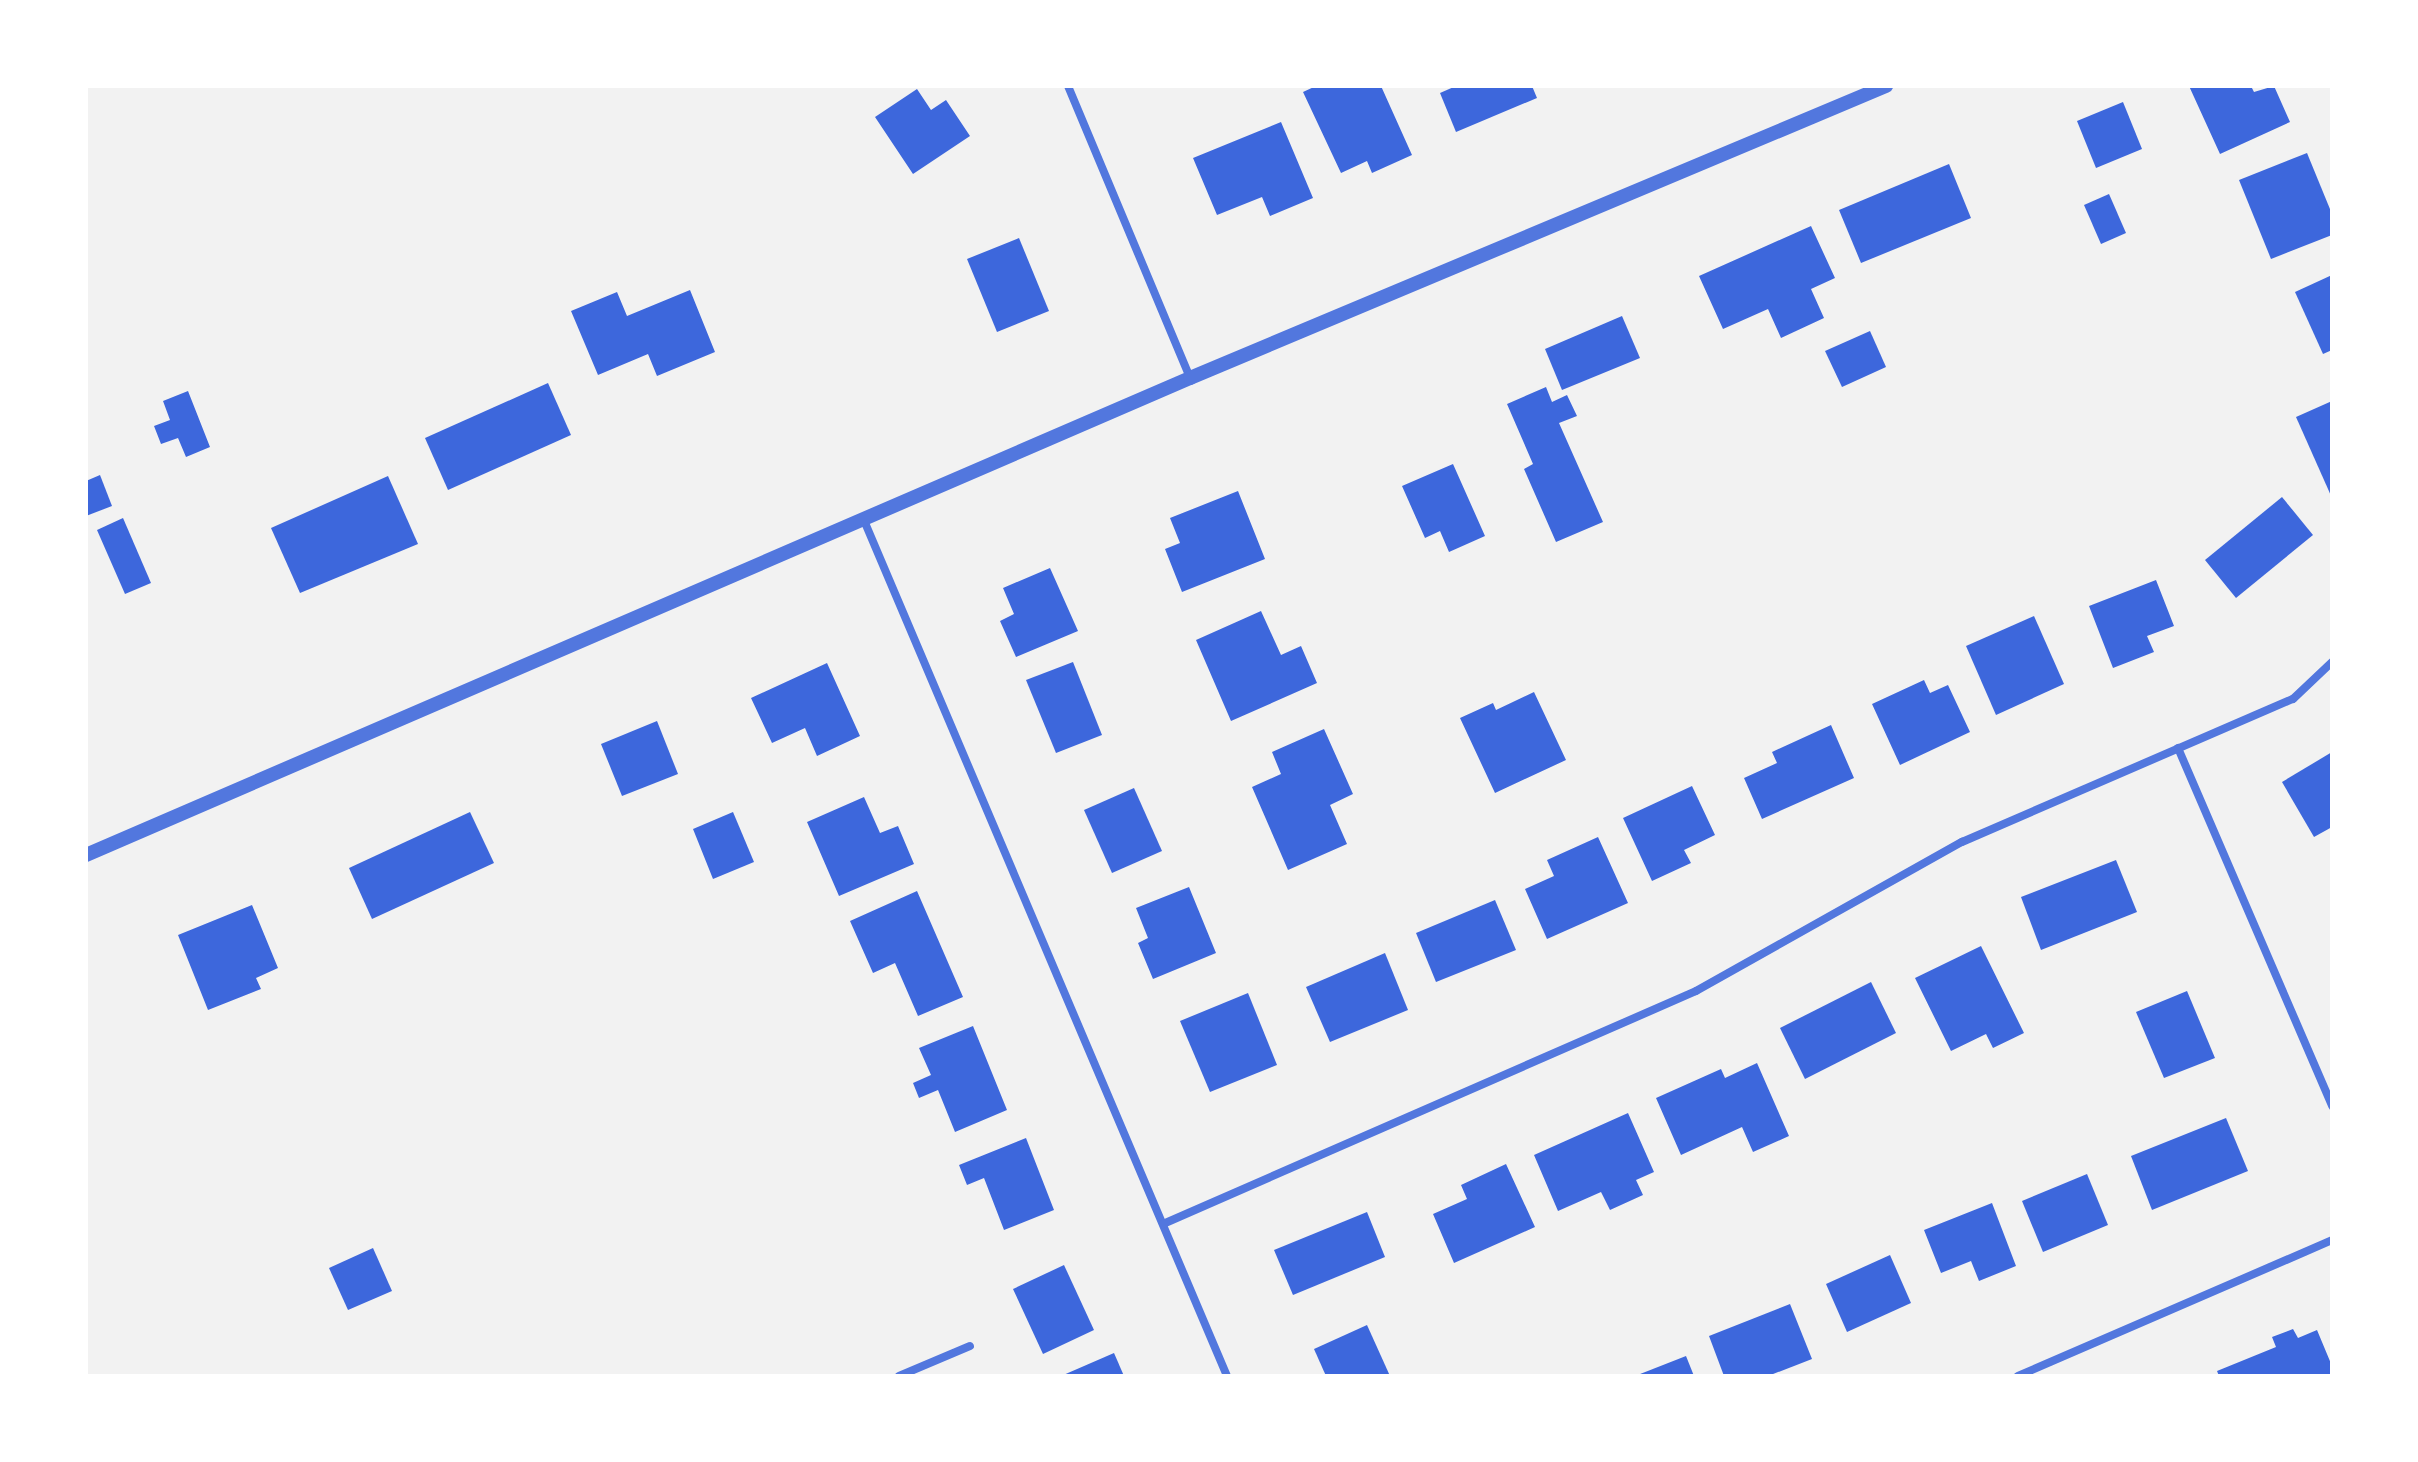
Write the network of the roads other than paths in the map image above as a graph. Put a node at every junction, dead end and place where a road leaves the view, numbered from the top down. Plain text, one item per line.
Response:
1 (1068, 86) edge
2 (1886, 86) edge
3 (1190, 378) junction
4 (863, 518) junction
5 (2332, 662) edge
6 (2178, 748) junction
7 (86, 855) edge
8 (2332, 1106) edge
9 (1163, 1224) junction
10 (2332, 1240) edge
11 (970, 1346) dead end
12 (899, 1376) edge
13 (1227, 1376) edge
14 (2018, 1376) edge

1 - 3 street
2 - 3 street
3 - 4 street
4 - 7 street
4 - 9 street
5 - 6 street
6 - 8 street
6 - 9 street
9 - 13 street
10 - 14 street
11 - 12 street

